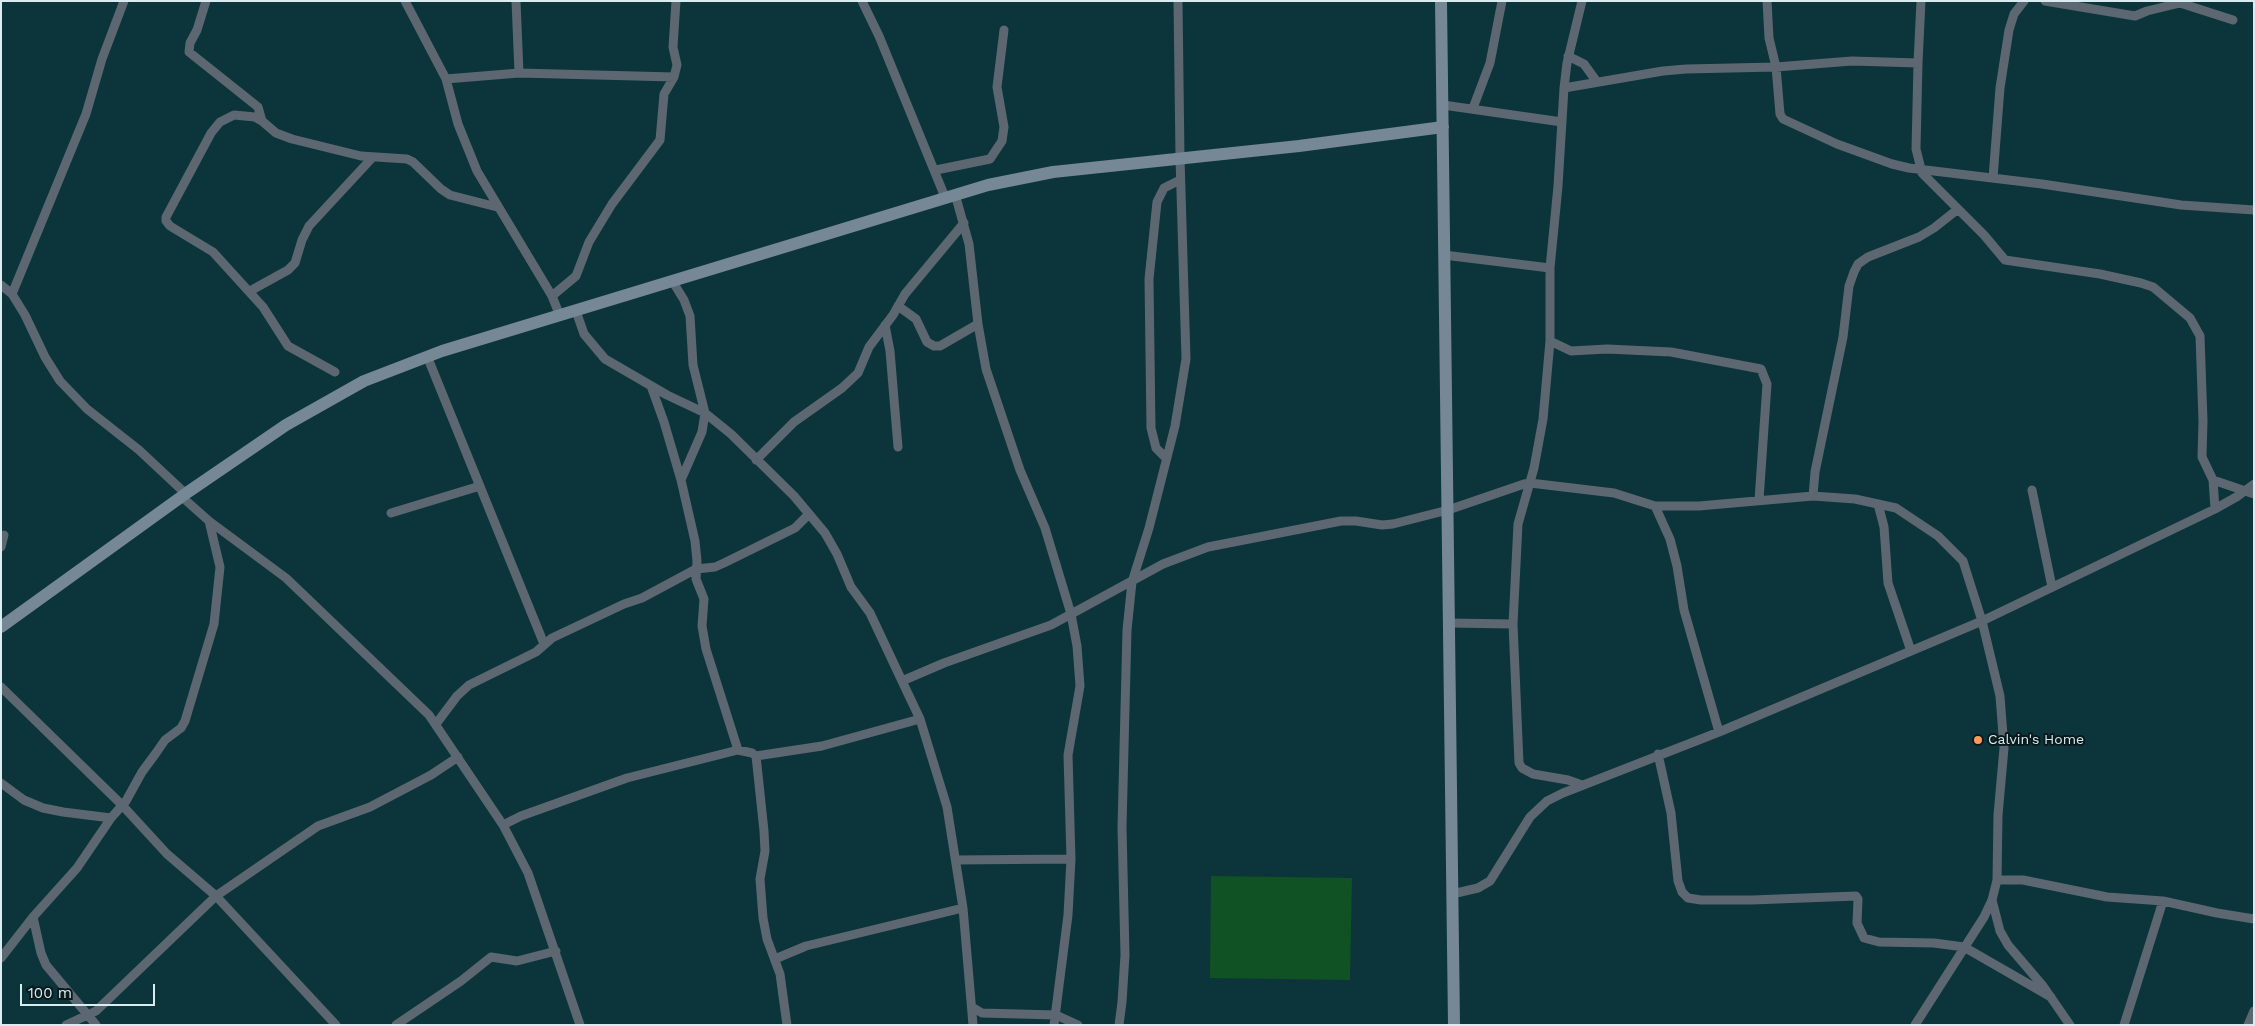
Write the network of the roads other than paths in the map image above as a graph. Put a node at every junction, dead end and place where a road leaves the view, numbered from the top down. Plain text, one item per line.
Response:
1 (124, 1) edge
2 (206, 1) edge
3 (405, 1) edge
4 (516, 1) edge
5 (676, 1) edge
6 (862, 1) edge
7 (1178, 1) edge
8 (1441, 1) edge
9 (1502, 1) edge
10 (1582, 1) edge
11 (1767, 1) edge
12 (1922, 1) edge
13 (2024, 1) edge
14 (2045, 1) edge
15 (2153, 1) edge
16 (2147, 10) junction
17 (2233, 20) dead end
18 (1004, 30) dead end
19 (1568, 56) junction
20 (1918, 63) junction
21 (1776, 67) junction
22 (518, 73) junction
23 (674, 77) junction
24 (446, 79) junction
25 (1597, 82) junction
26 (1564, 88) junction
27 (1443, 105) junction
28 (1473, 108) junction
29 (262, 121) junction
30 (1562, 122) junction
31 (1443, 127) junction
32 (372, 158) junction
33 (1180, 158) junction
34 (1921, 169) junction
35 (936, 170) junction
36 (1993, 178) junction
37 (1180, 180) junction
38 (950, 195) junction
39 (498, 207) junction
40 (1958, 209) junction
41 (2254, 210) edge
42 (964, 223) junction
43 (1444, 255) junction
44 (1550, 268) junction
45 (673, 282) junction
46 (1, 284) edge
47 (250, 291) junction
48 (12, 294) junction
49 (552, 296) junction
50 (898, 306) junction
51 (576, 311) junction
52 (560, 316) junction
53 (978, 324) junction
54 (885, 325) junction
55 (1550, 341) junction
56 (427, 356) junction
57 (335, 372) dead end
58 (651, 386) junction
59 (705, 413) junction
60 (898, 447) dead end
61 (1166, 458) junction
62 (756, 460) junction
63 (681, 480) junction
64 (2212, 480) junction
65 (1530, 483) junction
66 (480, 486) junction
67 (2251, 489) edge
68 (2032, 490) dead end
69 (184, 495) junction
70 (1813, 496) junction
71 (1759, 500) junction
72 (1878, 504) junction
73 (1655, 506) junction
74 (2215, 509) junction
75 (1448, 510) junction
76 (391, 513) dead end
77 (809, 514) junction
78 (209, 521) junction
79 (4, 535) dead end
80 (1, 547) edge
81 (696, 569) junction
82 (1132, 582) junction
83 (2052, 587) junction
84 (1071, 614) junction
85 (1982, 621) junction
86 (1448, 623) junction
87 (1513, 624) junction
88 (1, 627) edge
89 (544, 644) junction
90 (1911, 651) junction
91 (902, 681) junction
92 (1, 687) edge
93 (920, 719) junction
94 (436, 724) junction
95 (1719, 732) junction
96 (738, 750) junction
97 (1658, 754) junction
98 (756, 756) junction
99 (458, 757) junction
100 (1, 783) edge
101 (1582, 785) junction
102 (122, 805) junction
103 (111, 818) junction
104 (503, 825) junction
105 (1071, 859) junction
106 (956, 860) junction
107 (1997, 880) junction
108 (1452, 894) junction
109 (216, 896) junction
110 (1992, 900) junction
111 (2163, 901) junction
112 (963, 908) junction
113 (33, 917) junction
114 (2254, 919) edge
115 (1964, 947) junction
116 (556, 951) junction
117 (1, 958) edge
118 (774, 959) junction
119 (2051, 997) junction
120 (972, 1007) junction
121 (2254, 1010) edge
122 (90, 1015) junction
123 (1056, 1015) junction
124 (66, 1025) edge
125 (96, 1025) edge
126 (336, 1025) edge
127 (396, 1025) edge
128 (580, 1025) edge
129 (787, 1025) edge
130 (973, 1025) edge
131 (1054, 1025) edge
132 (1078, 1025) edge
133 (1118, 1025) edge
134 (1454, 1025) edge
135 (1915, 1025) edge
136 (2070, 1025) edge
137 (2124, 1025) edge
138 (2248, 1025) edge

1 - 48 street
2 - 29 street
3 - 24 street
4 - 22 street
5 - 23 street
6 - 35 street
7 - 33 street
8 - 27 street
9 - 28 street
10 - 19 street
11 - 21 street
12 - 20 street
13 - 36 street
14 - 16 street
15 - 16 street
16 - 17 street
18 - 35 street
19 - 25 street
19 - 26 street
20 - 21 street
20 - 34 street
21 - 25 street
21 - 34 street
22 - 23 street
22 - 24 street
23 - 49 street
24 - 39 street
25 - 26 street
26 - 30 street
27 - 28 street
27 - 31 street
28 - 30 street
29 - 32 street
29 - 47 street
30 - 44 street
31 - 33 street
31 - 43 street
32 - 39 street
32 - 47 street
33 - 37 street
33 - 38 street
34 - 36 street
34 - 40 street
35 - 38 street
36 - 41 street
37 - 61 street
37 - 61 street
38 - 42 street
38 - 45 street
39 - 49 street
40 - 64 street
40 - 70 street
42 - 50 street
42 - 53 street
43 - 44 street
43 - 75 street
44 - 55 street
45 - 51 street
45 - 59 street
46 - 48 street
47 - 57 street
48 - 69 street
49 - 52 street
50 - 53 street
50 - 54 street
51 - 52 street
51 - 58 street
52 - 56 street
53 - 84 street
54 - 60 street
54 - 62 street
55 - 65 street
55 - 71 street
56 - 66 street
56 - 69 street
58 - 59 street
58 - 63 street
59 - 62 street
59 - 63 street
61 - 82 street
62 - 77 street
63 - 81 street
64 - 67 street
64 - 74 street
65 - 73 street
65 - 75 street
65 - 87 street
66 - 76 street
66 - 89 street
67 - 74 street
68 - 83 street
69 - 78 street
69 - 88 street
70 - 71 street
70 - 72 street
71 - 73 street
72 - 85 street
72 - 90 street
73 - 95 street
74 - 83 street
75 - 82 street
75 - 86 street
77 - 81 street
77 - 91 street
78 - 94 street
78 - 102 street
79 - 80 street
81 - 89 street
81 - 96 street
82 - 84 street
82 - 133 street
83 - 85 street
84 - 91 street
84 - 105 street
85 - 90 street
85 - 107 street
86 - 87 street
86 - 108 street
87 - 101 street
89 - 94 street
90 - 95 street
91 - 93 street
92 - 102 street
93 - 98 street
93 - 106 street
94 - 99 street
95 - 97 street
96 - 98 street
96 - 104 street
97 - 101 street
97 - 115 street
98 - 118 street
99 - 104 street
99 - 109 street
100 - 103 street
101 - 108 street
102 - 103 street
102 - 109 street
103 - 113 street
104 - 116 street
105 - 106 street
105 - 123 street
106 - 112 street
107 - 110 street
107 - 111 street
108 - 134 street
109 - 122 street
109 - 126 street
110 - 115 street
110 - 119 street
111 - 114 street
111 - 137 street
112 - 118 street
112 - 120 street
113 - 117 street
113 - 122 street
115 - 119 street
115 - 135 street
116 - 127 street
116 - 128 street
118 - 129 street
119 - 136 street
120 - 123 street
120 - 130 street
121 - 138 street
122 - 124 street
122 - 125 street
123 - 131 street
123 - 132 street

